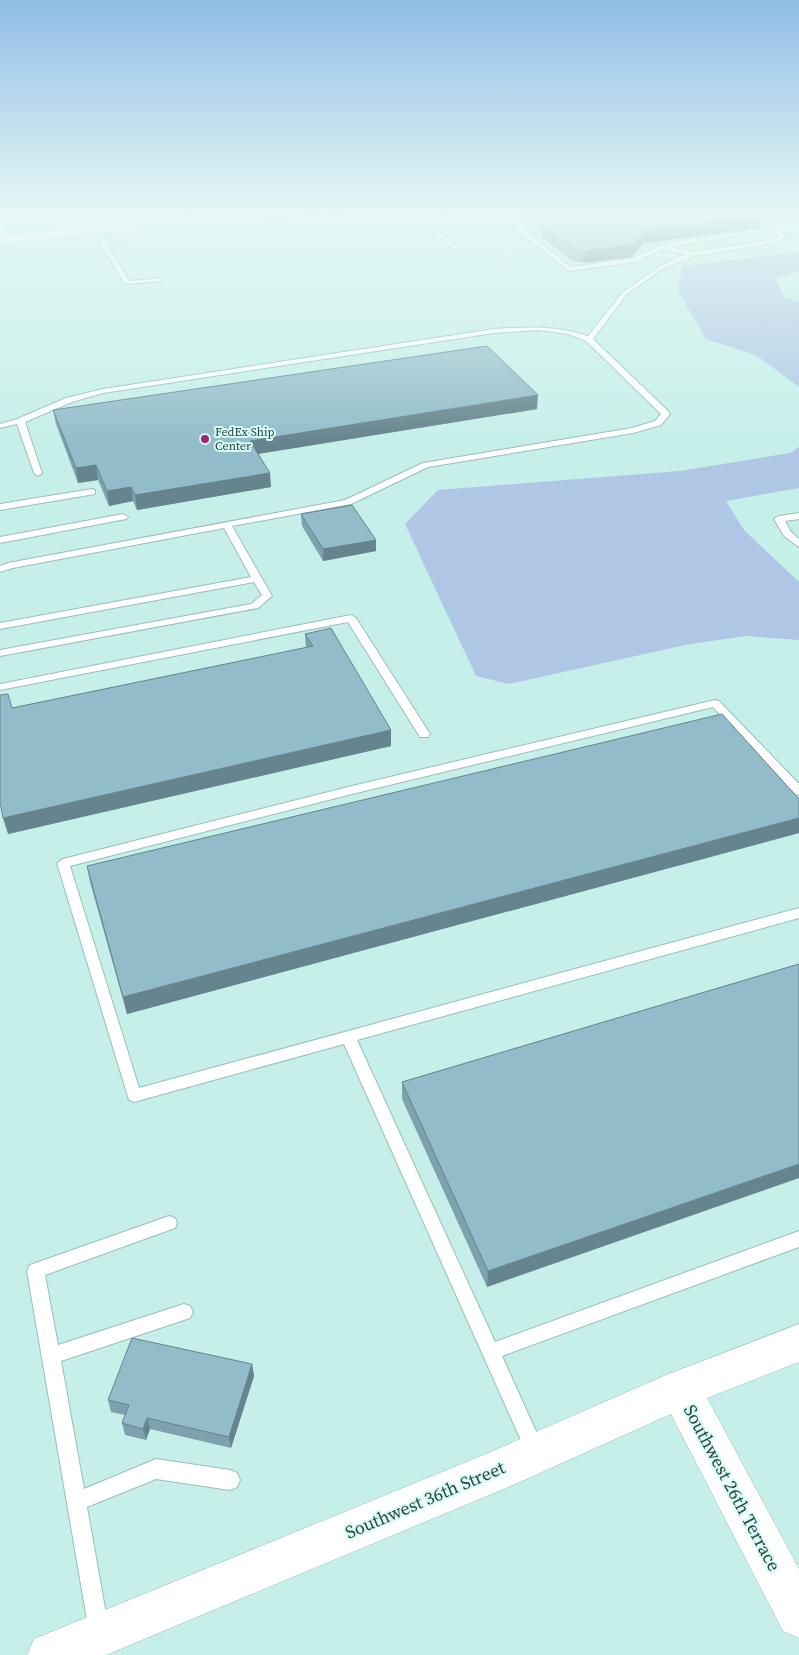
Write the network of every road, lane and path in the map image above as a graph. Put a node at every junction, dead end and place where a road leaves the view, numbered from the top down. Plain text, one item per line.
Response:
1 (630, 289) edge
2 (589, 339) junction
3 (20, 421) junction
4 (0, 426) edge
5 (38, 473) dead end
6 (92, 492) dead end
7 (0, 507) edge
8 (799, 516) edge
9 (123, 517) dead end
10 (227, 525) junction
11 (0, 540) edge
12 (799, 544) edge
13 (0, 569) edge
14 (257, 578) junction
15 (0, 626) edge
16 (0, 653) edge
17 (0, 687) edge
18 (424, 734) dead end
19 (799, 791) edge
20 (799, 912) edge
21 (348, 1037) junction
22 (169, 1223) dead end
23 (799, 1238) edge
24 (184, 1312) dead end
25 (799, 1343) edge
26 (491, 1352) junction
27 (51, 1356) junction
28 (680, 1389) junction
29 (536, 1453) junction
30 (230, 1480) dead end
31 (77, 1501) junction
32 (799, 1615) edge
33 (100, 1636) junction
34 (50, 1655) edge

1 - 2 lane
2 - 3 lane
2 - 10 lane
3 - 4 lane
3 - 5 lane
6 - 7 lane
8 - 12 lane
9 - 11 lane
10 - 13 lane
10 - 14 lane
14 - 15 lane
14 - 16 lane
17 - 18 lane
19 - 21 lane
20 - 21 lane
21 - 26 lane
22 - 27 lane
23 - 26 lane
24 - 27 lane
25 - 28 street, Southwest 36th Street
26 - 29 lane
27 - 31 lane
28 - 29 street, Southwest 36th Street
28 - 32 street, Southwest 26th Terrace
29 - 33 street, Southwest 36th Street
30 - 31 lane
31 - 33 lane
33 - 34 street, Southwest 36th Street

